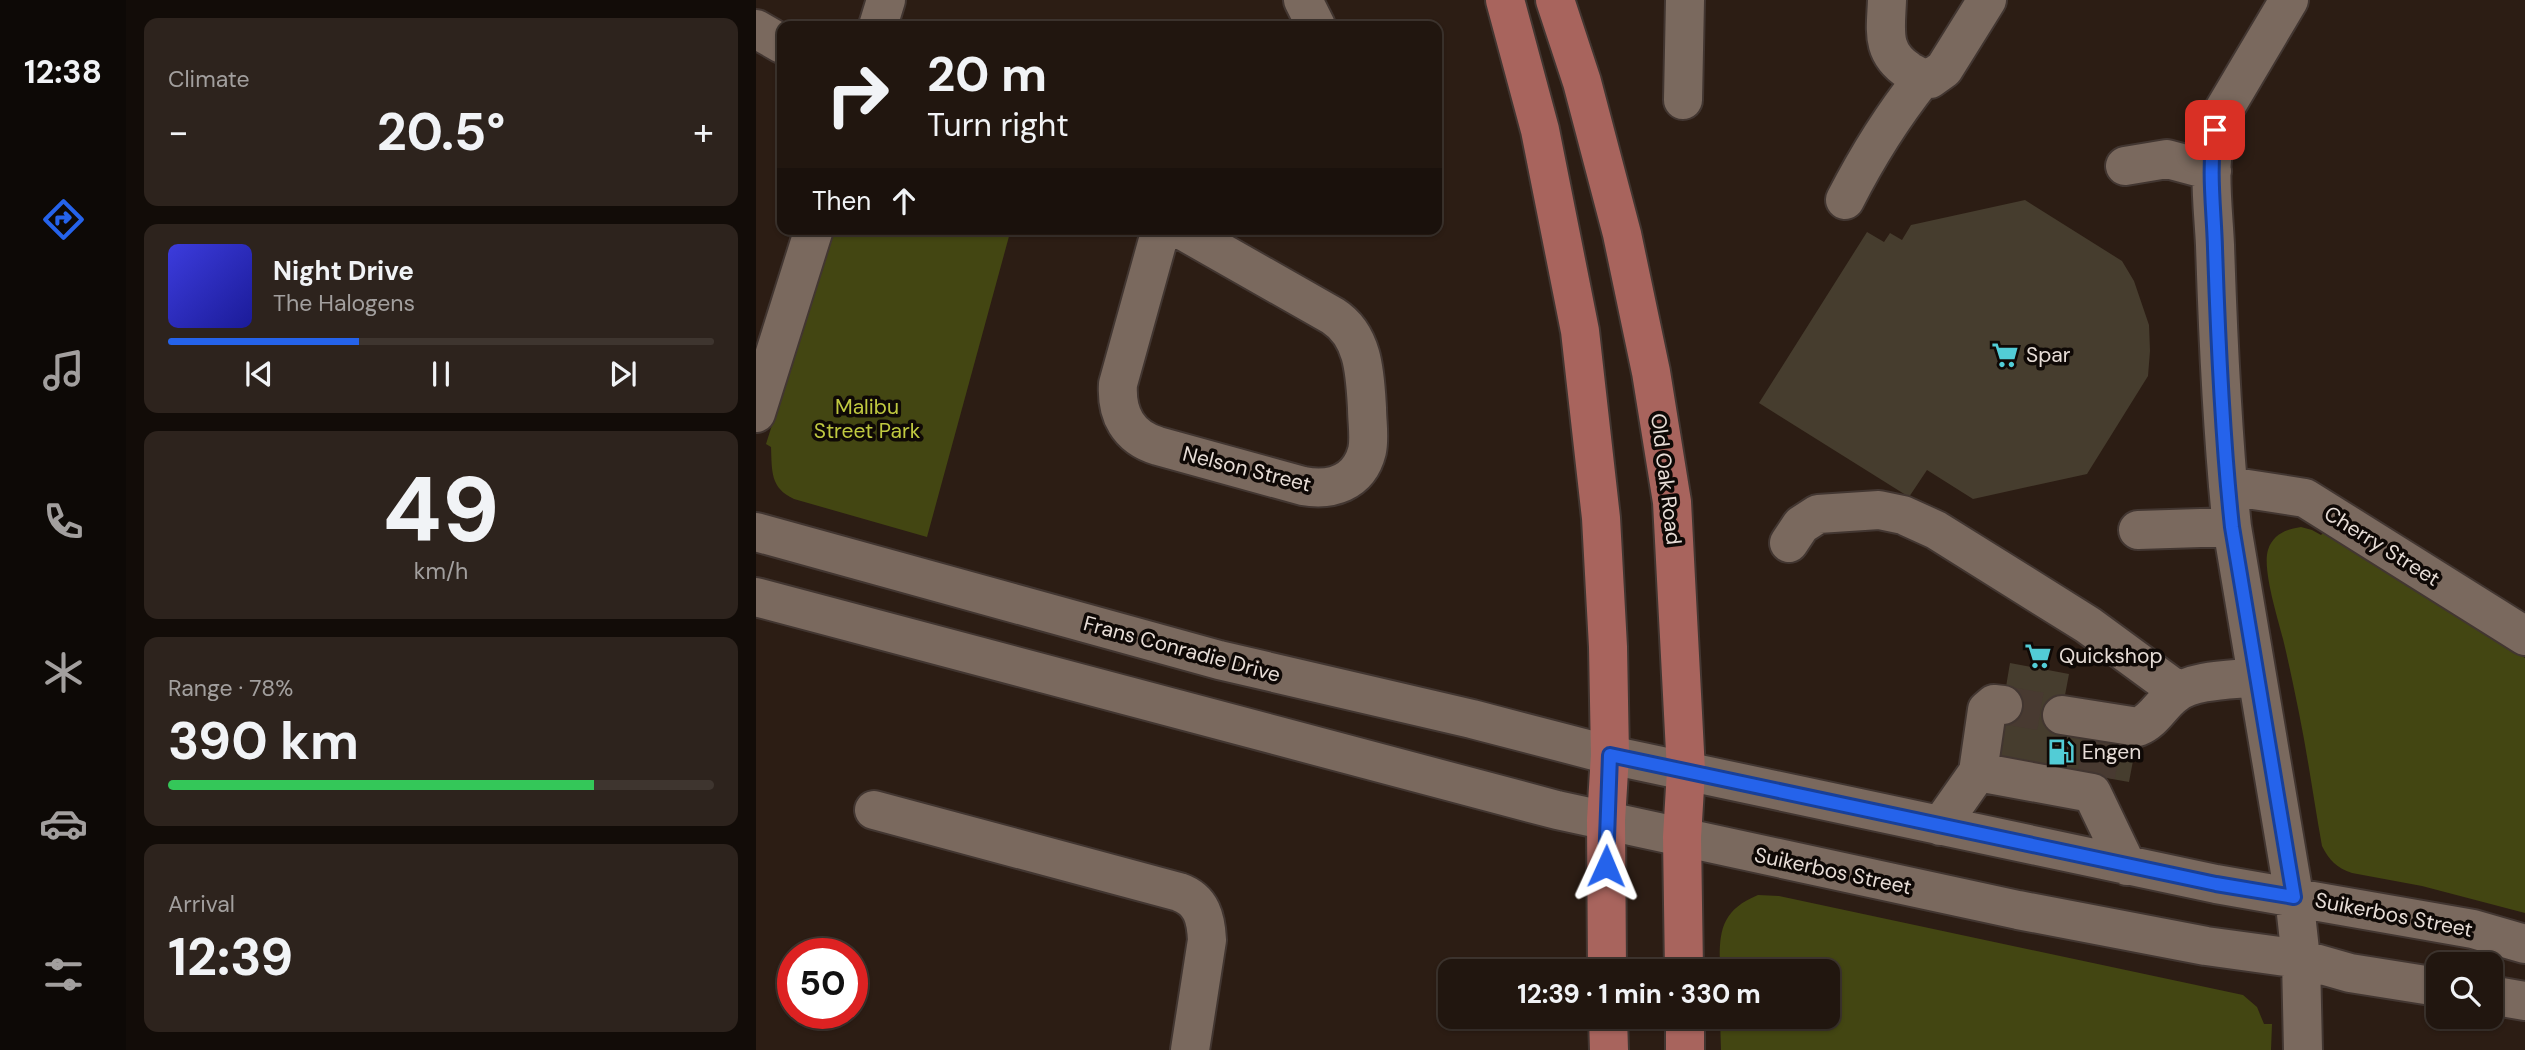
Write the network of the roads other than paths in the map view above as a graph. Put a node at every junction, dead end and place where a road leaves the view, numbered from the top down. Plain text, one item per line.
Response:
1 (886, 0) edge
2 (1303, 0) edge
3 (1504, 0) edge
4 (1555, 0) edge
5 (1685, 0) edge
6 (1886, 0) edge
7 (1987, 0) edge
8 (2289, 0) edge
9 (880, 21) edge
10 (1314, 21) edge
11 (756, 29) edge
12 (777, 41) edge
13 (1922, 79) junction
14 (1683, 100) dead end
15 (2125, 166) dead end
16 (2212, 171) junction
17 (1845, 200) dead end
18 (812, 235) edge
19 (1159, 235) edge
20 (1191, 235) edge
21 (756, 413) edge
22 (2228, 486) junction
23 (2232, 527) junction
24 (2138, 530) dead end
25 (756, 532) edge
26 (1788, 543) dead end
27 (756, 597) edge
28 (2525, 636) edge
29 (2257, 677) junction
30 (2178, 691) junction
31 (2003, 705) dead end
32 (2062, 715) tunnel mouth
33 (1610, 755) junction
34 (1686, 771) junction
35 (1978, 772) junction
36 (874, 810) dead end
37 (1606, 820) junction
38 (1940, 826) junction
39 (1682, 837) junction
40 (2127, 866) junction
41 (2294, 897) junction
42 (2525, 944) edge
43 (1607, 959) edge
44 (1684, 959) edge
45 (2301, 959) junction
46 (2426, 985) edge
47 (2503, 997) edge
48 (2525, 1001) edge
49 (1608, 1029) edge
50 (1685, 1029) edge
51 (1190, 1050) edge
52 (1609, 1050) edge
53 (1685, 1050) edge
54 (2303, 1050) edge

1 - 9 street
2 - 10 street
3 - 33 main road
4 - 34 main road, Old Oak Road
5 - 14 street
6 - 13 street
7 - 13 street
8 - 16 street
11 - 12 street
13 - 17 street
15 - 16 street
16 - 22 street
18 - 21 street
19 - 20 street, Nelson Street
22 - 23 street
22 - 28 street, Cherry Street
23 - 24 street
23 - 29 street
25 - 33 street, Frans Conradie Drive
26 - 30 street
27 - 37 street
29 - 30 street
29 - 41 street
30 - 32 street
31 - 35 street
33 - 34 street, Frans Conradie Drive
33 - 37 main road
34 - 38 street, Suikerbos Street
34 - 39 main road, Old Oak Road
35 - 38 street
35 - 40 street
36 - 51 street
37 - 39 street, Suikerbos Street
37 - 43 main road
38 - 40 street, Suikerbos Street
39 - 44 main road, Old Oak Road
39 - 45 street, Suikerbos Street
40 - 41 street, Suikerbos Street
41 - 42 street, Suikerbos Street
41 - 45 street
45 - 46 street, Suikerbos Street
45 - 54 street
47 - 48 street
49 - 52 main road
50 - 53 main road

